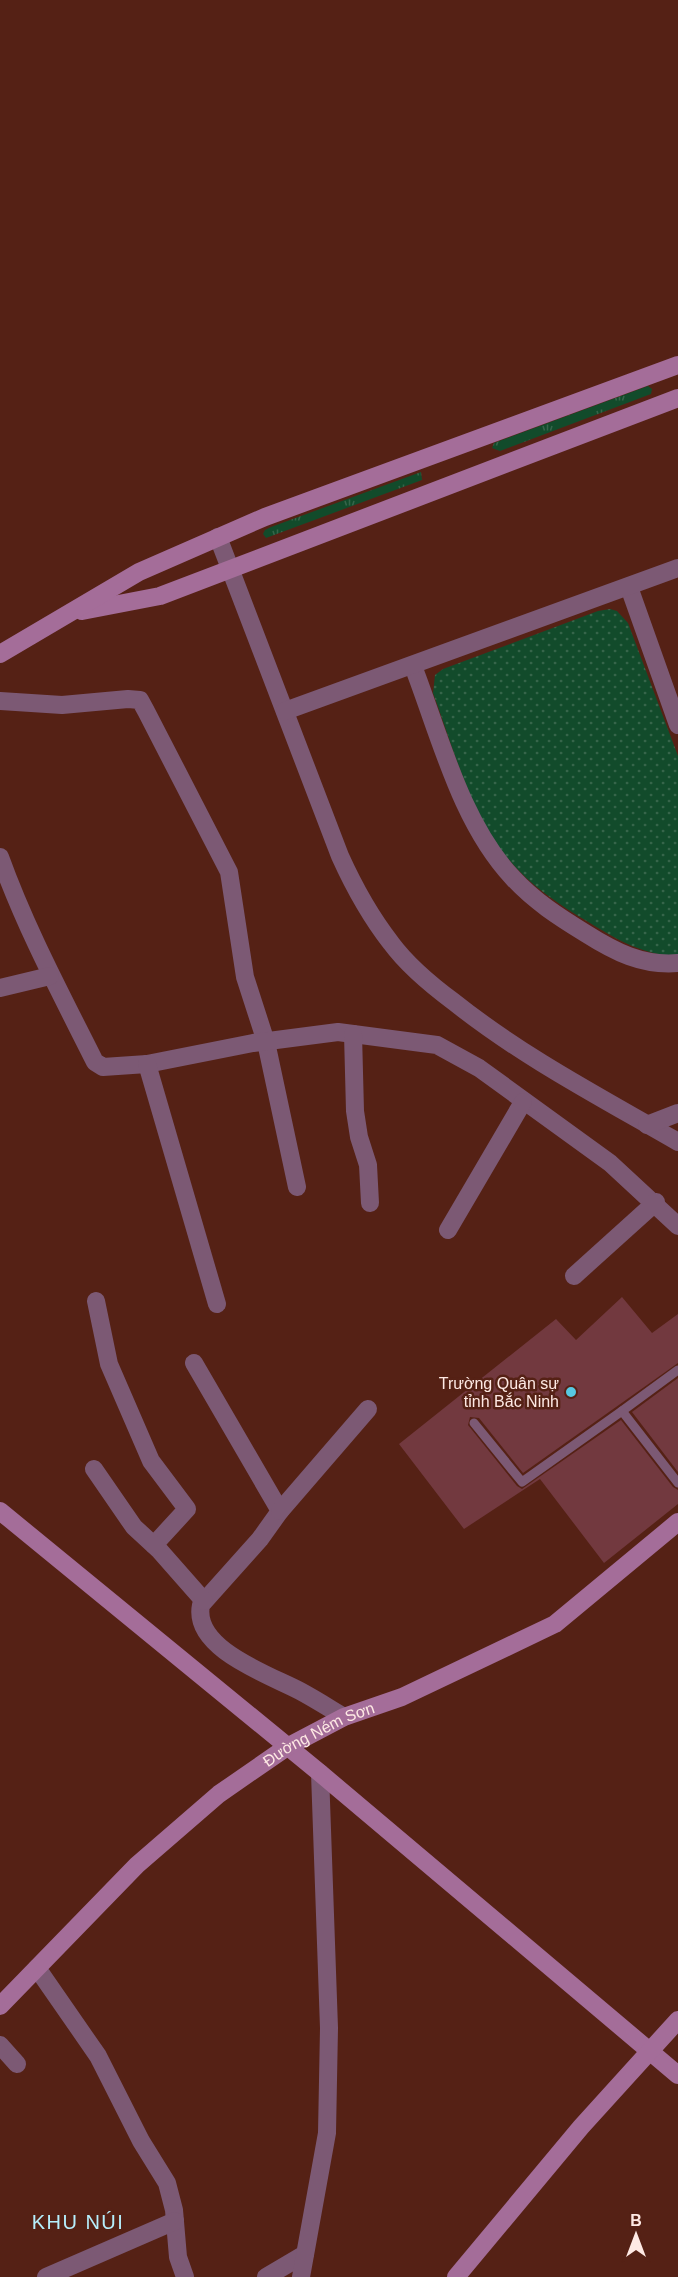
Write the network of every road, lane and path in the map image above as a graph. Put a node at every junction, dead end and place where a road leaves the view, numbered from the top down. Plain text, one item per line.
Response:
1 (678, 365) edge
2 (678, 398) edge
3 (458, 446) junction
4 (470, 477) junction
5 (218, 537) junction
6 (231, 568) junction
7 (678, 568) edge
8 (629, 587) junction
9 (69, 613) junction
10 (0, 654) edge
11 (413, 666) junction
12 (0, 701) edge
13 (285, 711) junction
14 (678, 725) edge
15 (0, 857) edge
16 (678, 963) edge
17 (50, 976) junction
18 (0, 988) edge
19 (353, 1034) junction
20 (267, 1042) junction
21 (147, 1064) junction
22 (523, 1102) junction
23 (678, 1113) edge
24 (647, 1125) junction
25 (678, 1143) edge
26 (297, 1187) dead end
27 (656, 1202) dead end
28 (370, 1203) dead end
29 (678, 1226) edge
30 (448, 1230) dead end
31 (574, 1276) dead end
32 (96, 1301) dead end
33 (217, 1305) dead end
34 (194, 1363) dead end
35 (678, 1371) edge
36 (368, 1409) dead end
37 (622, 1411) junction
38 (474, 1423) dead end
39 (94, 1469) dead end
40 (678, 1483) edge
41 (279, 1510) junction
42 (0, 1511) edge
43 (678, 1522) edge
44 (154, 1545) junction
45 (204, 1601) junction
46 (344, 1717) junction
47 (286, 1747) junction
48 (320, 1773) junction
49 (37, 1968) junction
50 (0, 2006) edge
51 (678, 2020) edge
52 (0, 2045) edge
53 (648, 2050) junction
54 (17, 2064) dead end
55 (678, 2074) edge
56 (175, 2221) junction
57 (305, 2254) junction
58 (46, 2277) edge
59 (185, 2277) edge
60 (266, 2277) edge
61 (301, 2277) edge
62 (456, 2277) edge

1 - 3 street
2 - 4 street
3 - 4 street
3 - 5 street
4 - 6 street
5 - 6 street
5 - 9 street
6 - 9 street
6 - 13 street
7 - 8 street
8 - 11 street
8 - 14 street
9 - 10 street
11 - 13 street
11 - 16 street
12 - 20 street
13 - 24 street
15 - 17 street
17 - 18 street
17 - 21 street
19 - 20 street
19 - 22 street
19 - 28 street
20 - 21 street
20 - 26 street
21 - 33 street
22 - 29 street
22 - 30 street
23 - 24 street
24 - 25 street
27 - 31 street
32 - 44 street
34 - 41 street
35 - 37 lane
36 - 41 street
37 - 38 lane
37 - 40 lane
39 - 44 street
41 - 45 street
42 - 47 street
43 - 46 street, Đường Ném Sơn
44 - 45 street
45 - 46 street
46 - 47 street, Đường Ném Sơn
47 - 48 street
47 - 49 street, Đường Ném Sơn
48 - 53 street
48 - 57 street
49 - 50 street, Đường Ném Sơn
49 - 56 street
51 - 53 street
52 - 54 street
53 - 55 street
53 - 62 street
56 - 58 street
56 - 59 street
57 - 60 street
57 - 61 street

